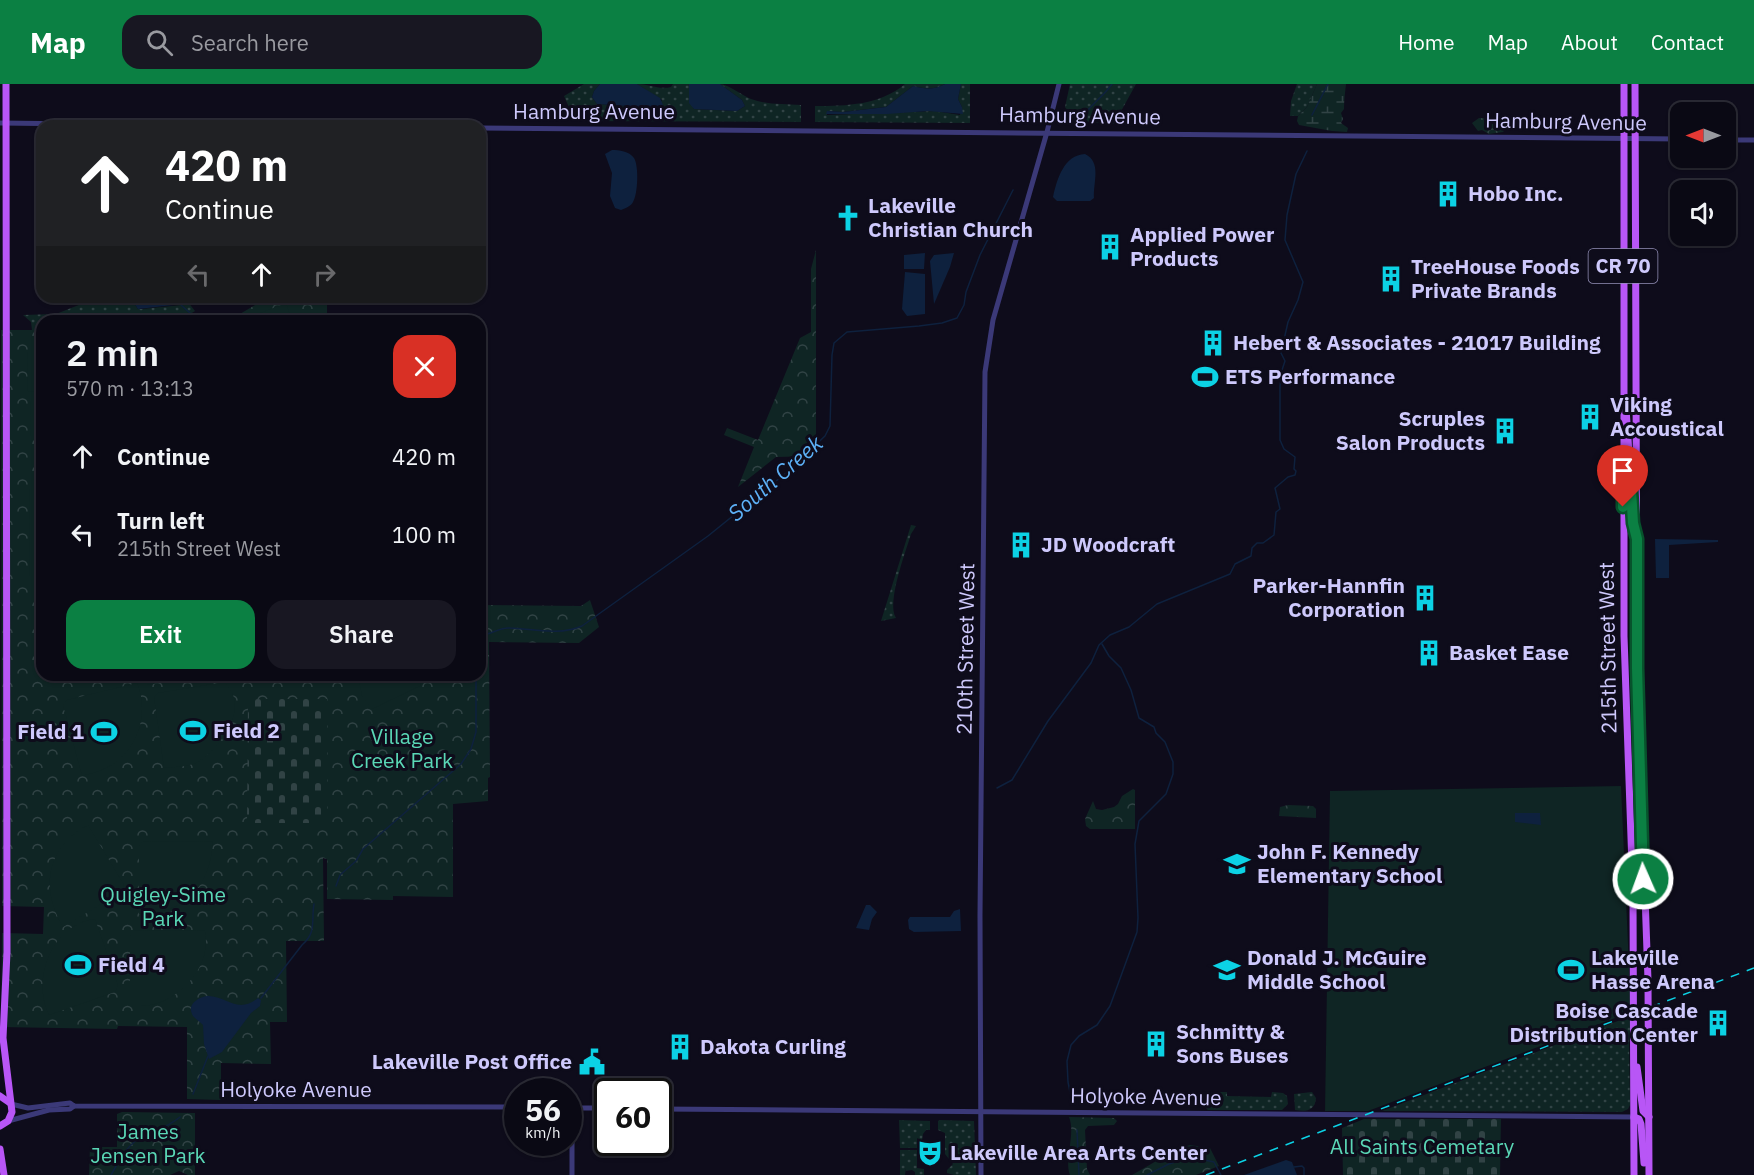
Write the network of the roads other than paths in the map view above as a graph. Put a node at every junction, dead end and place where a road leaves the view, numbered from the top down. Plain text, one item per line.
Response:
1 (6, 84) edge
2 (1059, 84) edge
3 (1624, 84) edge
4 (1635, 84) edge
5 (2, 123) edge
6 (36, 123) edge
7 (486, 128) edge
8 (1047, 132) junction
9 (1624, 139) junction
10 (1635, 139) junction
11 (1670, 139) edge
12 (1736, 140) edge
13 (1754, 140) edge
14 (1622, 393) junction
15 (1623, 464) junction
16 (1637, 465) junction
17 (1637, 539) junction
18 (1634, 1050) junction
19 (0, 1096) edge
20 (10, 1103) junction
21 (74, 1106) junction
22 (504, 1107) edge
23 (672, 1109) edge
24 (980, 1111) junction
25 (1634, 1117) junction
26 (1649, 1117) junction
27 (5, 1123) edge
28 (0, 1134) edge
29 (0, 1149) edge
30 (571, 1156) edge
31 (4, 1175) edge
32 (572, 1175) edge
33 (981, 1175) edge
34 (1634, 1175) edge
35 (1647, 1175) edge

1 - 5 main road
2 - 8 street, 210th Street West
3 - 9 main road, 215th Street West / CR 70
4 - 10 main road, 215th Street West / CR 70
5 - 6 street
5 - 20 main road
7 - 8 street, Hamburg Avenue
8 - 9 street, Hamburg Avenue
8 - 24 street, 210th Street West
9 - 10 street, Hamburg Avenue
9 - 14 main road, 215th Street West / CR 70
10 - 11 street, Hamburg Avenue
10 - 16 main road, 215th Street West / CR 70
12 - 13 street
14 - 15 main road, 215th Street West / CR 70
14 - 16 main road
15 - 17 main road
15 - 18 main road, 215th Street West / CR 70
16 - 17 main road, 215th Street West / CR 70
17 - 26 main road, 215th Street West / CR 70
18 - 25 main road, 215th Street West / CR 70
18 - 26 main road
19 - 20 main road
20 - 21 street, Holyoke Avenue
20 - 27 main road
21 - 22 street, Holyoke Avenue
21 - 27 street, Holyoke Avenue
23 - 24 street, Holyoke Avenue
24 - 25 street, Holyoke Avenue
24 - 33 street, 210th Street West
25 - 34 main road, 215th Street West / CR 70
25 - 35 main road
26 - 35 main road, 215th Street West / CR 70
27 - 28 main road
29 - 31 main road
30 - 32 street

